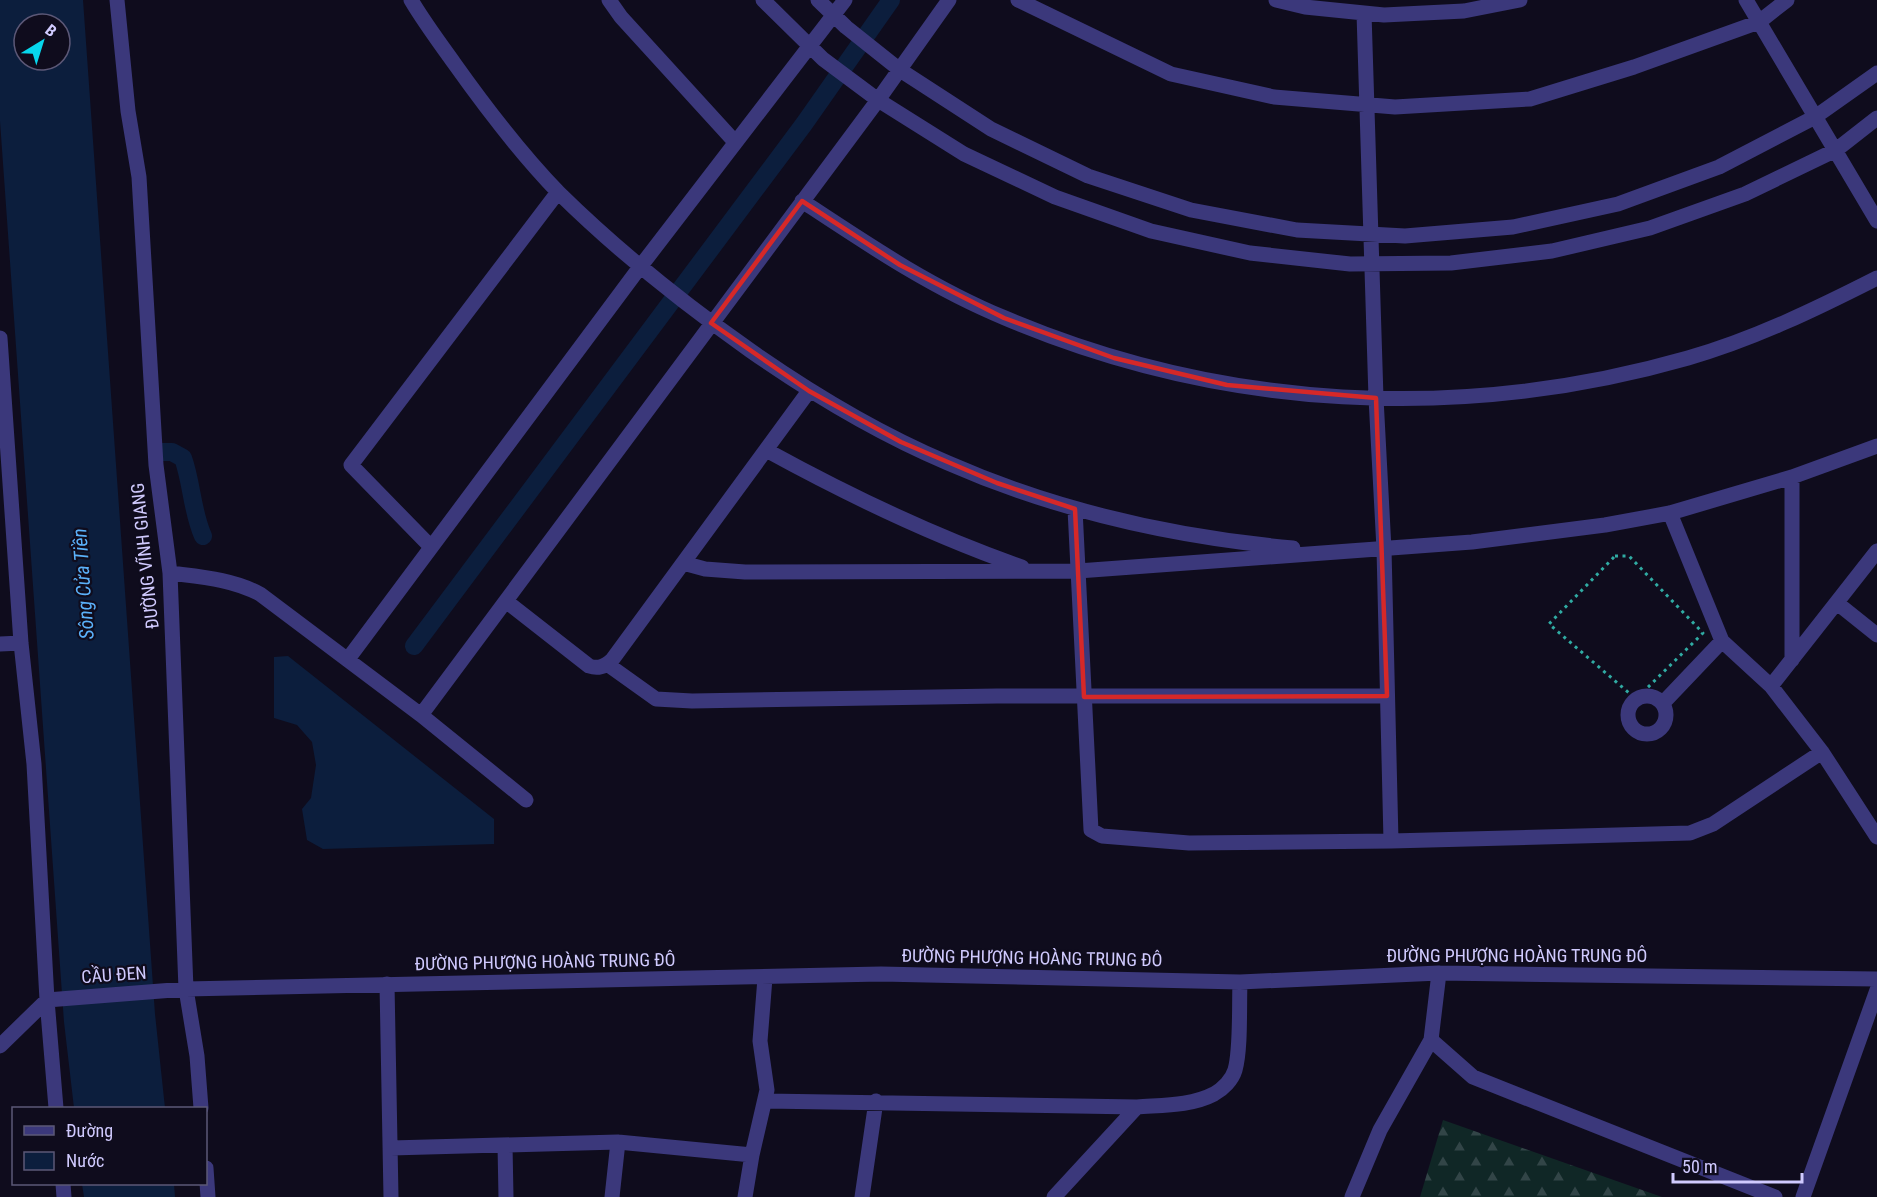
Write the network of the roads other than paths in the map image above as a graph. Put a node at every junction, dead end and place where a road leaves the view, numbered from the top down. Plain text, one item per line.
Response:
1 (117, 0) edge
2 (411, 0) edge
3 (609, 0) edge
4 (763, 0) edge
5 (818, 0) edge
6 (844, 0) edge
7 (949, 0) edge
8 (1018, 0) edge
9 (1276, 0) edge
10 (1520, 0) edge
11 (1746, 0) edge
12 (1786, 0) edge
13 (1364, 13) junction
14 (833, 15) junction
15 (1759, 22) junction
16 (809, 46) junction
17 (900, 70) junction
18 (1877, 73) edge
19 (878, 100) junction
20 (1366, 105) junction
21 (1815, 117) junction
22 (1877, 118) edge
23 (735, 142) junction
24 (1836, 150) junction
25 (558, 192) junction
26 (802, 201) junction
27 (1877, 221) edge
28 (1371, 234) junction
29 (1373, 263) junction
30 (646, 272) junction
31 (1877, 278) edge
32 (711, 323) junction
33 (0, 338) edge
34 (809, 391) junction
35 (1376, 398) junction
36 (1877, 446) edge
37 (766, 450) junction
38 (1792, 477) junction
39 (1075, 509) junction
40 (1670, 513) junction
41 (431, 547) junction
42 (1384, 549) junction
43 (1356, 551) junction
44 (1877, 551) edge
45 (683, 563) junction
46 (1032, 571) junction
47 (1078, 571) junction
48 (170, 573) junction
49 (507, 602) junction
50 (1837, 603) junction
51 (1877, 635) edge
52 (1722, 641) junction
53 (21, 643) junction
54 (0, 644) edge
55 (348, 659) junction
56 (1792, 660) junction
57 (607, 664) junction
58 (1771, 686) junction
59 (1387, 696) junction
60 (1084, 698) junction
61 (1663, 703) junction
62 (421, 716) junction
63 (1822, 752) junction
64 (526, 800) dead end
65 (1877, 837) edge
66 (1390, 841) junction
67 (1439, 973) junction
68 (765, 978) junction
69 (1877, 979) edge
70 (1240, 982) junction
71 (387, 984) junction
72 (186, 989) junction
73 (1877, 990) edge
74 (47, 1000) junction
75 (1431, 1040) junction
76 (0, 1046) edge
77 (766, 1101) junction
78 (876, 1101) junction
79 (56, 1107) edge
80 (201, 1107) edge
81 (1137, 1107) junction
82 (618, 1142) junction
83 (505, 1145) junction
84 (391, 1149) junction
85 (752, 1155) junction
86 (392, 1197) edge
87 (506, 1197) edge
88 (612, 1197) edge
89 (745, 1197) edge
90 (862, 1197) edge
91 (1054, 1197) edge
92 (1352, 1197) edge
93 (1775, 1197) edge
94 (1803, 1197) edge

1 - 48 street, ĐƯỜNG VĨNH GIANG
2 - 25 street
3 - 23 street
4 - 16 street
5 - 14 street
6 - 14 street
7 - 17 street
8 - 20 street
9 - 13 street
10 - 13 street
11 - 15 street
12 - 15 street
13 - 20 street
14 - 16 street
14 - 17 street
15 - 20 street
15 - 21 street
16 - 19 street
16 - 23 street
17 - 19 street
17 - 28 street
18 - 21 street
19 - 26 street
19 - 29 street
20 - 28 street
21 - 24 street
21 - 28 street
22 - 24 street
23 - 30 street
24 - 27 street
24 - 29 street
25 - 30 street
25 - 41 street
26 - 32 street
26 - 35 street
28 - 29 street
29 - 35 street
30 - 32 street
30 - 41 street
31 - 35 street
32 - 34 street
32 - 49 street
33 - 53 street
34 - 37 street
34 - 39 street
35 - 42 street
36 - 38 street
37 - 45 street
37 - 46 street
38 - 40 street
38 - 56 street
39 - 43 street
39 - 47 street
40 - 42 street
40 - 52 street
41 - 55 street
42 - 43 street
42 - 59 street
43 - 47 street
44 - 50 street
45 - 46 street
45 - 57 street
46 - 47 street
47 - 60 street
48 - 55 street
48 - 72 street, ĐƯỜNG VĨNH GIANG
49 - 57 street
49 - 62 street
50 - 51 street
50 - 56 street
52 - 58 street
52 - 61 street
53 - 54 street
53 - 74 street
55 - 62 street
56 - 58 street
57 - 60 street
58 - 63 street
59 - 60 street
59 - 66 street
60 - 66 street
61 - 61 street
62 - 64 street
63 - 65 street
63 - 66 street
67 - 69 street, ĐƯỜNG PHƯỢNG HOÀNG TRUNG ĐÔ
67 - 70 street, ĐƯỜNG PHƯỢNG HOÀNG TRUNG ĐÔ
67 - 75 street
68 - 70 street, ĐƯỜNG PHƯỢNG HOÀNG TRUNG ĐÔ
68 - 71 street, ĐƯỜNG PHƯỢNG HOÀNG TRUNG ĐÔ
68 - 77 street
70 - 81 street
71 - 72 street, ĐƯỜNG PHƯỢNG HOÀNG TRUNG ĐÔ
71 - 84 street
72 - 74 street, CẦU ĐEN
72 - 80 street, ĐƯỜNG VĨNH GIANG
73 - 94 street
74 - 76 street
74 - 79 street
75 - 92 street
75 - 93 street
77 - 78 street
77 - 85 street
78 - 81 street
78 - 90 street
81 - 91 street
82 - 83 street
82 - 85 street
82 - 88 street
83 - 84 street
83 - 87 street
84 - 86 street
85 - 89 street

